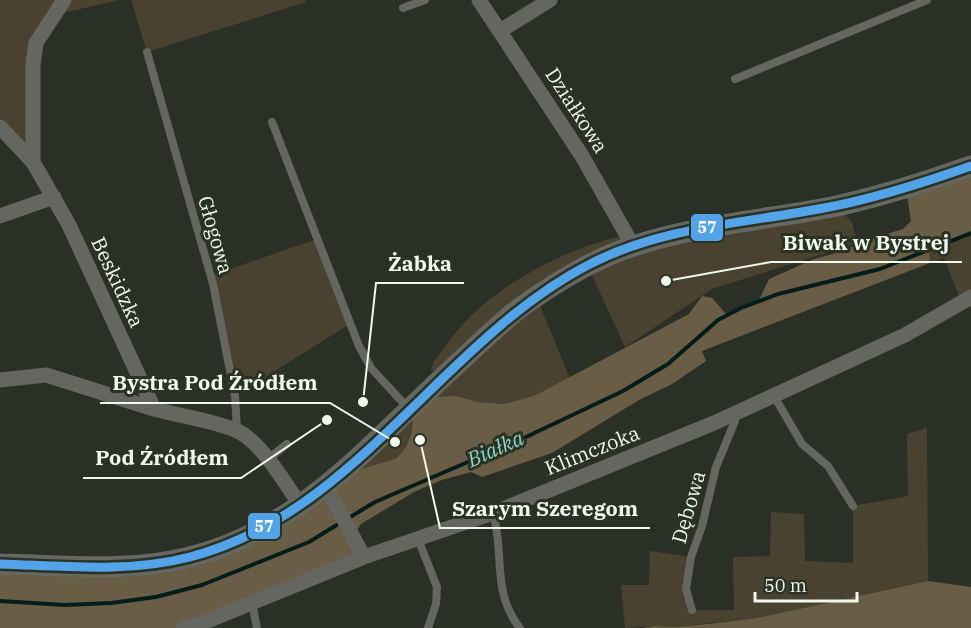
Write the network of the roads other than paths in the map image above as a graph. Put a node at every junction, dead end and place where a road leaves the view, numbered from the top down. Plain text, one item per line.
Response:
1 (64, 0) edge
2 (425, 0) edge
3 (479, 0) edge
4 (550, 0) edge
5 (927, 0) edge
6 (403, 8) dead end
7 (500, 31) junction
8 (147, 52) dead end
9 (735, 79) dead end
10 (272, 122) dead end
11 (0, 127) edge
12 (33, 162) junction
13 (971, 166) edge
14 (54, 197) junction
15 (0, 216) edge
16 (633, 246) junction
17 (971, 297) edge
18 (0, 380) edge
19 (774, 396) junction
20 (154, 409) junction
21 (409, 410) junction
22 (732, 415) junction
23 (237, 430) junction
24 (287, 444) dead end
25 (268, 459) junction
26 (329, 494) junction
27 (301, 506) junction
28 (853, 506) dead end
29 (493, 513) junction
30 (418, 539) junction
31 (364, 557) junction
32 (0, 564) edge
33 (252, 603) junction
34 (692, 610) dead end
35 (183, 628) edge
36 (256, 628) edge
37 (428, 628) edge
38 (520, 628) edge

1 - 12 street
2 - 6 lane
3 - 7 street, Działkowa
4 - 7 street
5 - 9 lane
7 - 16 street, Działkowa
8 - 23 lane, Głogowa
10 - 21 lane
11 - 12 street, Beskidzka
12 - 14 street, Beskidzka
13 - 16 street
14 - 15 street
14 - 20 street, Beskidzka
16 - 21 street
17 - 19 street, Klimczoka
18 - 20 street
19 - 22 street, Klimczoka
19 - 28 lane
20 - 23 street
21 - 26 street
22 - 29 street, Klimczoka
22 - 34 lane, Dębowa
23 - 25 street
24 - 25 lane
25 - 27 street
26 - 27 street
26 - 31 street
27 - 32 street
29 - 30 street, Klimczoka
29 - 38 lane
30 - 31 street, Klimczoka
30 - 37 lane
31 - 33 street, Klimczoka
33 - 35 street, Klimczoka
33 - 36 lane

